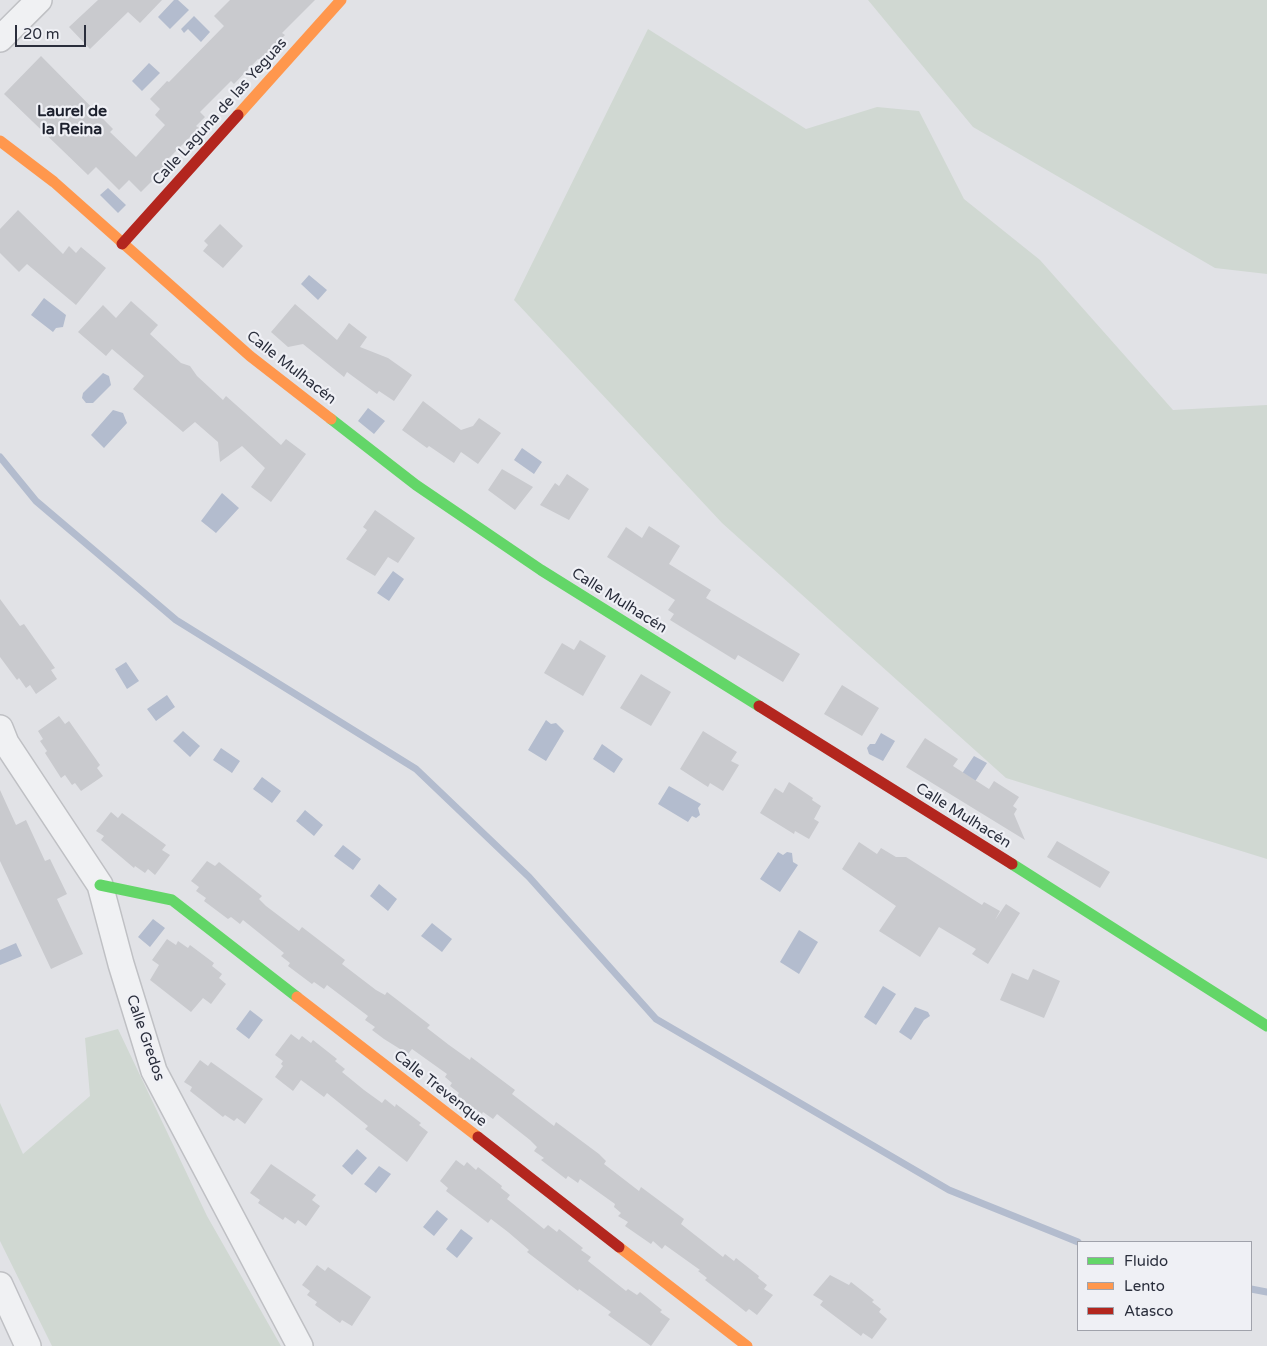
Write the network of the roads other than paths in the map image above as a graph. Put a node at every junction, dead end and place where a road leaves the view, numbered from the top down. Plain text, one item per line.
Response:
1 (39, 0) edge
2 (341, 0) edge
3 (0, 39) edge
4 (0, 141) edge
5 (122, 244) junction
6 (0, 728) edge
7 (100, 885) junction
8 (1267, 1026) edge
9 (1, 1291) edge
10 (28, 1346) edge
11 (300, 1346) edge
12 (747, 1346) edge

1 - 3 street
2 - 5 street, Calle Laguna de las Yeguas
4 - 5 street, Calle Mulhacén
5 - 8 street, Calle Mulhacén
6 - 7 street, Calle Gredos
7 - 11 street, Calle Gredos
7 - 12 street, Calle Trevenque
9 - 10 street

